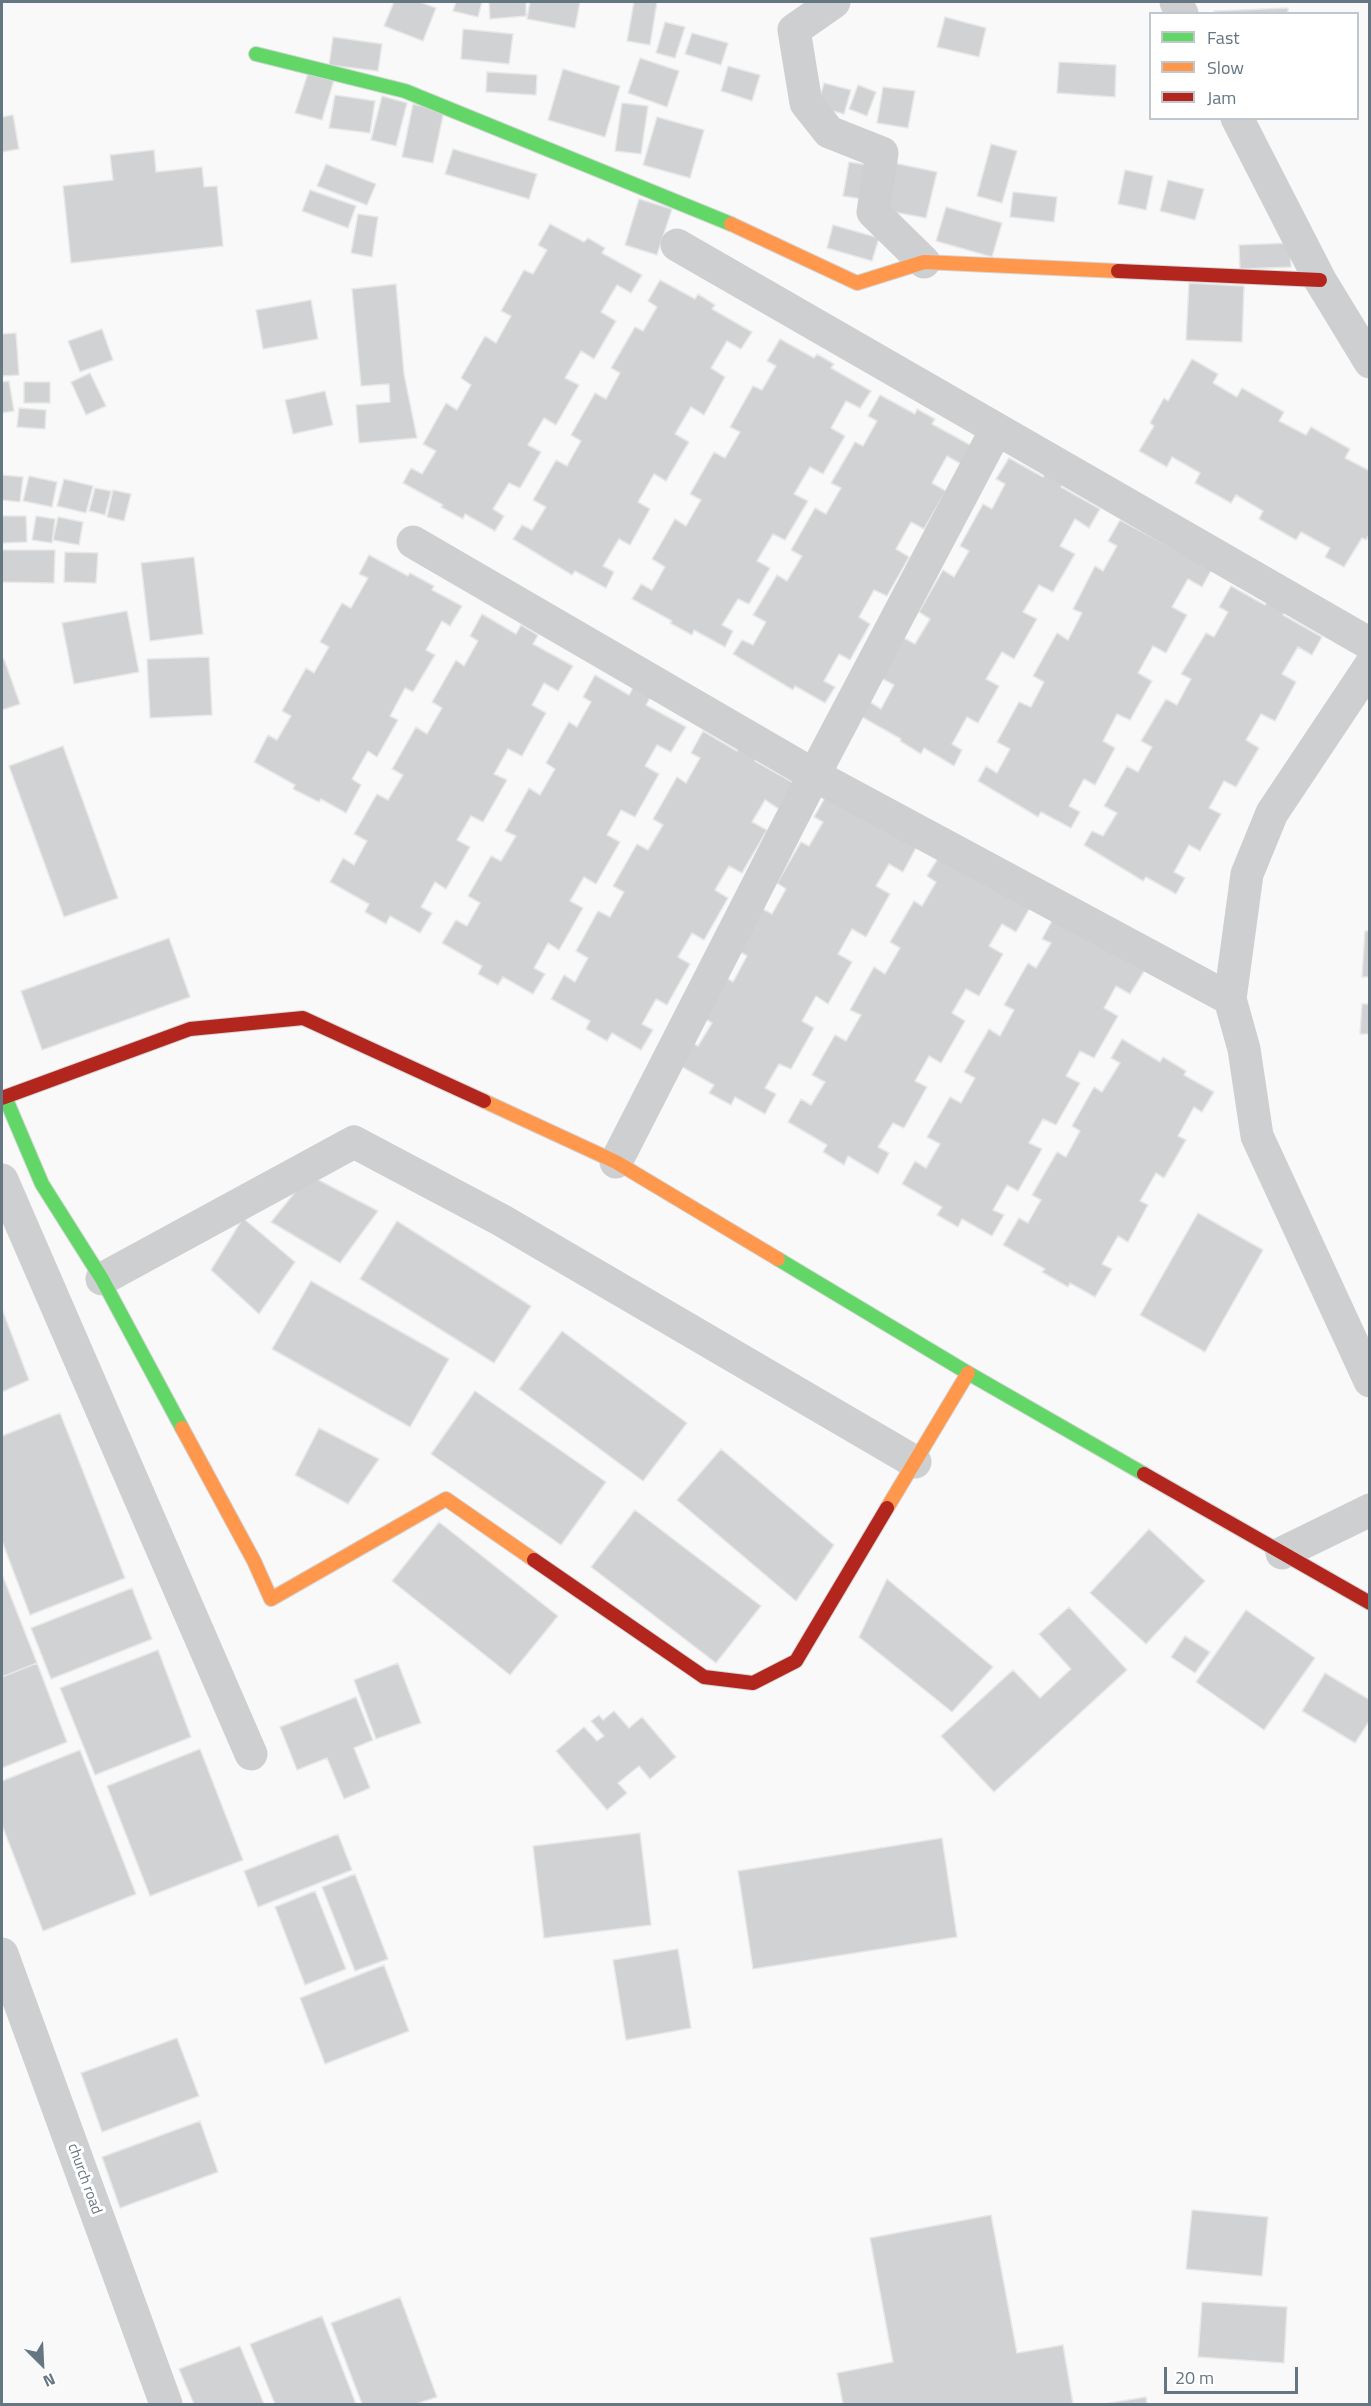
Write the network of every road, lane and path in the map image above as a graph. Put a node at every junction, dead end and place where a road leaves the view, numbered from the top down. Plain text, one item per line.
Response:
1 (834, 2) edge
2 (256, 54) dead end
3 (1238, 120) edge
4 (677, 245) dead end
5 (924, 262) junction
6 (1320, 280) junction
7 (1370, 362) edge
8 (996, 430) junction
9 (413, 542) dead end
10 (1370, 644) edge
11 (1370, 666) edge
12 (814, 775) junction
13 (1230, 999) junction
14 (3, 1097) edge
15 (616, 1162) junction
16 (2, 1180) edge
17 (102, 1280) junction
18 (968, 1373) junction
19 (1370, 1381) edge
20 (915, 1462) junction
21 (1370, 1510) edge
22 (1282, 1553) junction
23 (1370, 1603) edge
24 (251, 1754) dead end
25 (2, 1954) edge
26 (166, 2404) edge

1 - 5 street
2 - 5 street
3 - 6 street
4 - 8 street
5 - 6 street
6 - 7 street
8 - 10 street
8 - 12 street
9 - 12 street
11 - 13 street
12 - 13 street
12 - 15 street
13 - 19 street
14 - 15 street
14 - 17 street
15 - 18 street
16 - 24 street
17 - 20 street
17 - 20 street
18 - 20 street
18 - 22 street
21 - 22 street
22 - 23 street
25 - 26 street, church road

